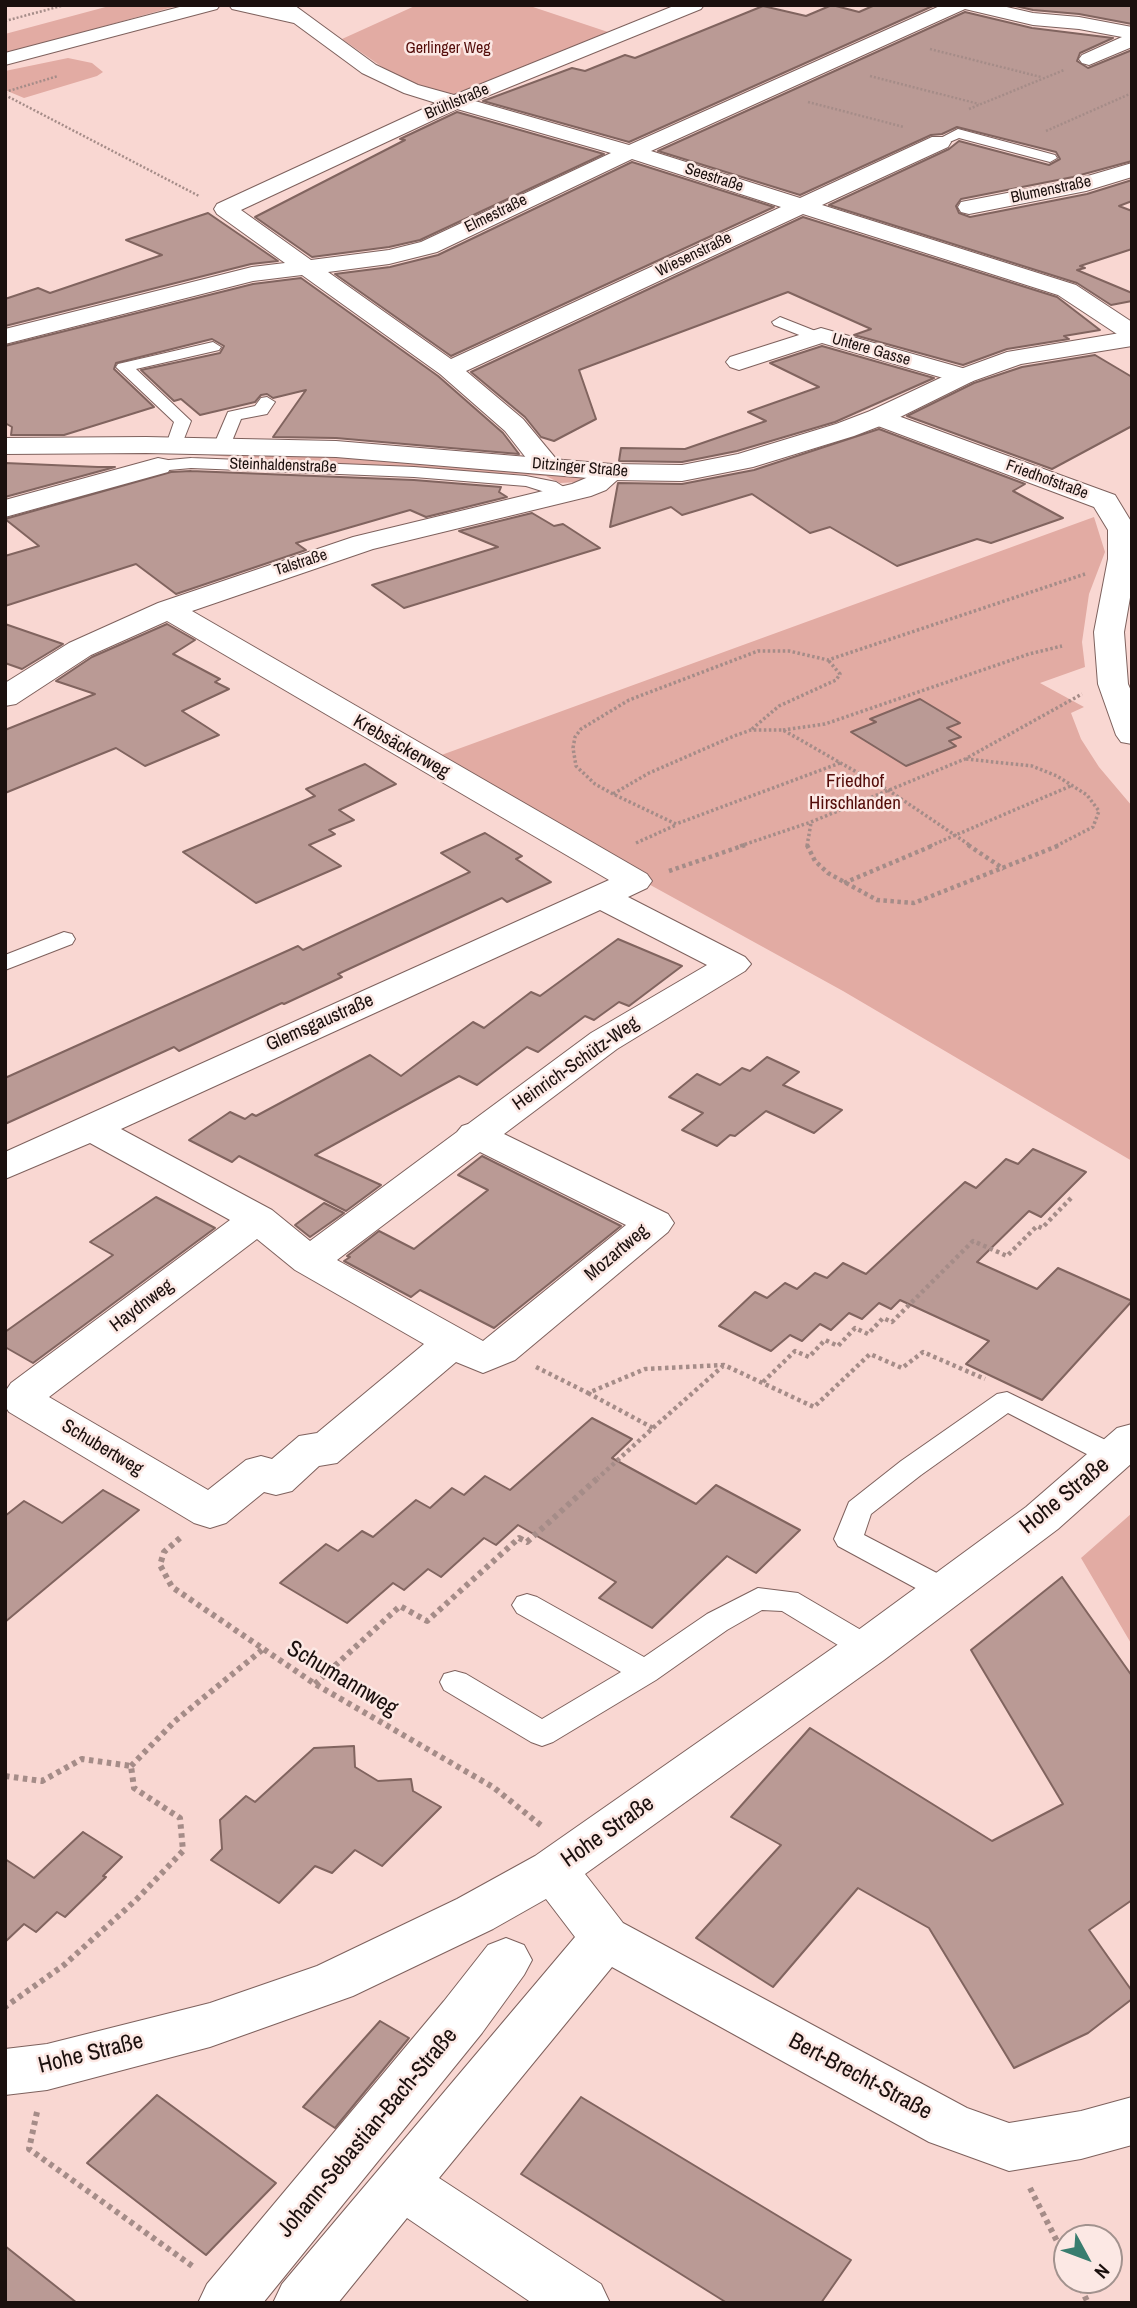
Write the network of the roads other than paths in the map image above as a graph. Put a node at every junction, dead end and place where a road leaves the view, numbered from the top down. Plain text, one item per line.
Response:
1 (210, 5) edge
2 (239, 5) edge
3 (281, 5) edge
4 (694, 5) edge
5 (959, 5) edge
6 (971, 5) edge
7 (300, 19) junction
8 (1033, 19) junction
9 (909, 26) junction
10 (1132, 33) edge
11 (1132, 40) edge
12 (5, 59) edge
13 (1089, 59) road end
14 (454, 102) junction
15 (940, 142) joint
16 (631, 152) junction
17 (1050, 158) dead end
18 (1132, 170) edge
19 (798, 205) junction
20 (969, 207) dead end
21 (306, 267) junction
22 (779, 321) dead end
23 (1132, 335) edge
24 (5, 337) edge
25 (817, 337) junction
26 (213, 347) dead end
27 (739, 362) dead end
28 (449, 369) junction
29 (964, 376) junction
30 (267, 402) dead end
31 (879, 417) junction
32 (5, 446) edge
33 (222, 447) junction
34 (166, 456) junction
35 (547, 466) junction
36 (612, 472) junction
37 (1132, 489) edge
38 (564, 493) junction
39 (1105, 500) junction
40 (5, 509) edge
41 (169, 609) junction
42 (5, 697) edge
43 (1132, 735) edge
44 (635, 881) joint
45 (603, 898) junction
46 (64, 939) dead end
47 (5, 963) edge
48 (91, 1128) junction
49 (475, 1134) junction
50 (5, 1167) edge
51 (258, 1219) junction
52 (309, 1261) junction
53 (453, 1342) junction
54 (15, 1397) edge
55 (1123, 1448) edge
56 (944, 1590) junction
57 (527, 1605) dead end
58 (867, 1648) junction
59 (645, 1672) junction
60 (455, 1682) dead end
61 (563, 1864) junction
62 (605, 1938) junction
63 (506, 1960) dead end
64 (26, 2070) edge
65 (1132, 2121) edge
66 (400, 2183) junction
67 (230, 2299) edge
68 (302, 2303) edge
69 (581, 2303) edge

1 - 12 street
2 - 7 street, Seestraße
3 - 7 street, Seestraße
4 - 14 street, Brühlstraße
5 - 9 street, Elmestraße
6 - 8 street
7 - 14 street, Seestraße
8 - 9 street
8 - 10 street
9 - 16 street, Elmestraße
11 - 13 street
14 - 16 street, Seestraße
14 - 21 street, Brühlstraße
15 - 17 lane
15 - 19 street, Wiesenstraße
16 - 19 street, Seestraße
16 - 21 street, Elmestraße
18 - 20 street, Blumenstraße
19 - 23 street, Seestraße
19 - 28 street, Wiesenstraße
21 - 24 street, Elmestraße
21 - 28 street
22 - 25 lane
23 - 29 street, Ditzinger Straße
25 - 27 street, Untere Gasse
25 - 29 street, Untere Gasse
26 - 34 lane
28 - 35 street
29 - 31 street, Ditzinger Straße
30 - 33 lane
31 - 36 street, Ditzinger Straße
31 - 39 street, Friedhofstraße
32 - 34 street, Ditzinger Straße
33 - 34 street, Ditzinger Straße
33 - 35 street, Ditzinger Straße
34 - 38 lane, Steinhaldenstraße
34 - 40 street, Steinhaldenstraße
35 - 36 street, Ditzinger Straße
36 - 38 street, Talstraße
37 - 39 street
38 - 41 street, Talstraße
39 - 43 street, Friedhofstraße
41 - 42 street, Talstraße
41 - 44 street, Krebsäckerweg
44 - 45 street, Glemsgaustraße
45 - 48 street, Glemsgaustraße
45 - 49 street, Heinrich-Schütz-Weg
46 - 47 lane
48 - 50 street, Glemsgaustraße
48 - 51 street
49 - 52 street, Heinrich-Schütz-Weg
49 - 53 street, Mozartweg
51 - 52 street
51 - 54 street, Haydnweg
52 - 53 street
53 - 54 street, Schubertweg
55 - 56 street, Hohe Straße
55 - 56 lane
56 - 58 street, Hohe Straße
57 - 59 lane
58 - 59 lane
58 - 61 street, Hohe Straße
59 - 60 lane
61 - 62 street
61 - 64 street, Hohe Straße
62 - 65 street, Bert-Brecht-Straße
62 - 66 street
63 - 67 street, Johann-Sebastian-Bach-Straße
66 - 68 street
66 - 69 street

